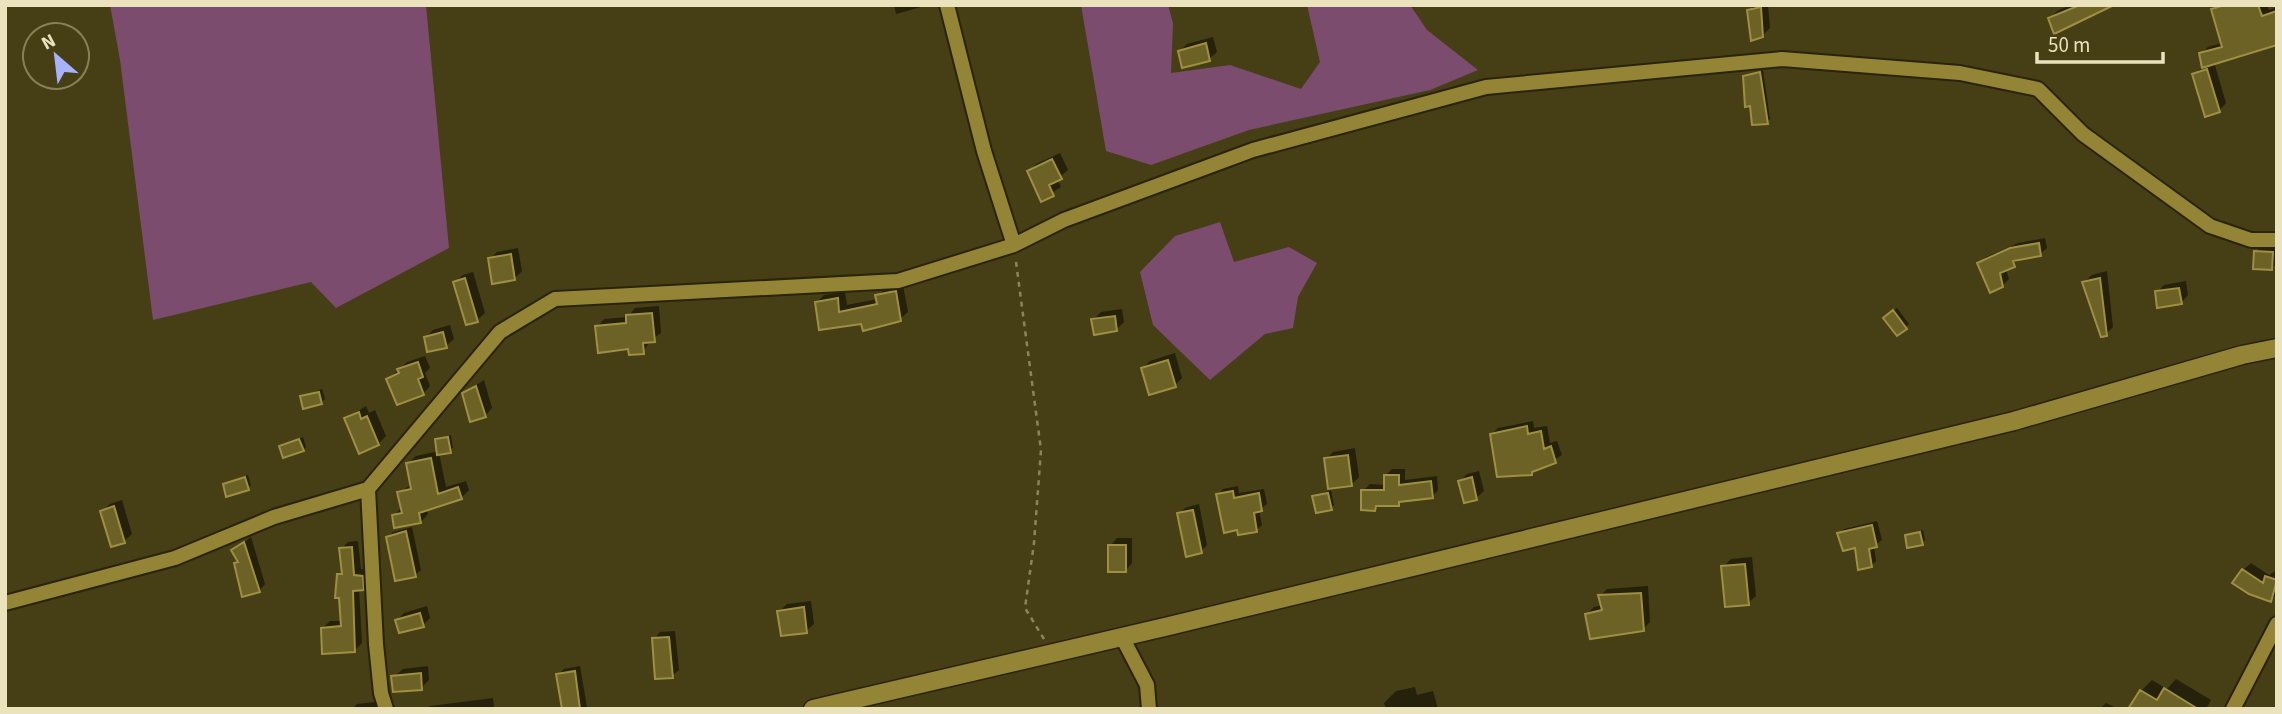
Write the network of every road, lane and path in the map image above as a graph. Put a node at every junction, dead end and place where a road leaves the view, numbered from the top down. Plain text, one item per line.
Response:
1 (947, 5) edge
2 (2277, 240) edge
3 (1014, 245) junction
4 (2277, 348) edge
5 (368, 489) junction
6 (5, 603) edge
7 (2277, 624) edge
8 (1122, 637) junction
9 (1053, 653) junction
10 (386, 709) edge
11 (813, 709) edge
12 (1149, 709) edge
13 (2233, 709) edge

1 - 3 street
2 - 3 street
3 - 5 street
3 - 9 path
4 - 8 main road
5 - 6 street
5 - 10 street
7 - 13 street
8 - 9 main road
8 - 12 street
9 - 11 main road

